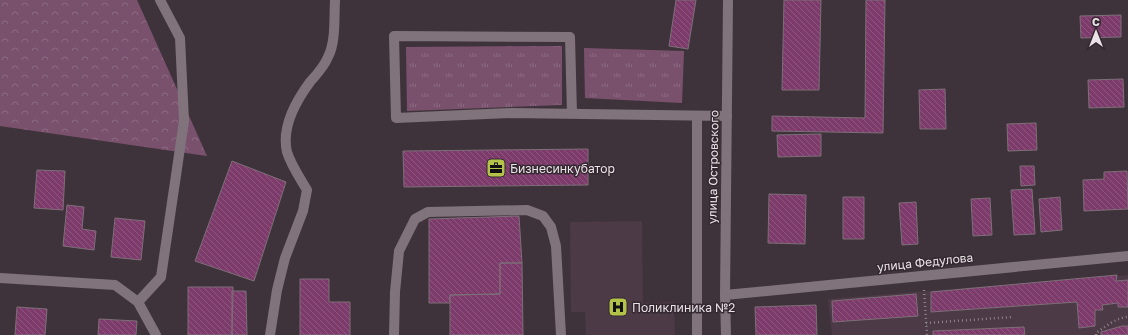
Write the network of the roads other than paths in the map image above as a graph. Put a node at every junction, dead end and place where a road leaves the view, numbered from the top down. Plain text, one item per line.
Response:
1 (160, 0) edge
2 (335, 0) edge
3 (728, 0) edge
4 (572, 114) junction
5 (697, 116) junction
6 (727, 116) junction
7 (1128, 256) edge
8 (0, 278) edge
9 (725, 295) junction
10 (138, 302) junction
11 (156, 335) edge
12 (270, 335) edge
13 (394, 335) edge
14 (561, 335) edge
15 (697, 335) edge
16 (726, 335) edge

1 - 10 street
2 - 12 street
3 - 6 street, улица Островского
4 - 4 street
4 - 5 street
5 - 6 street
5 - 15 street
6 - 9 street, улица Островского
7 - 9 street, улица Федулова
8 - 10 street
9 - 16 street, улица Островского
10 - 11 street
13 - 14 street

